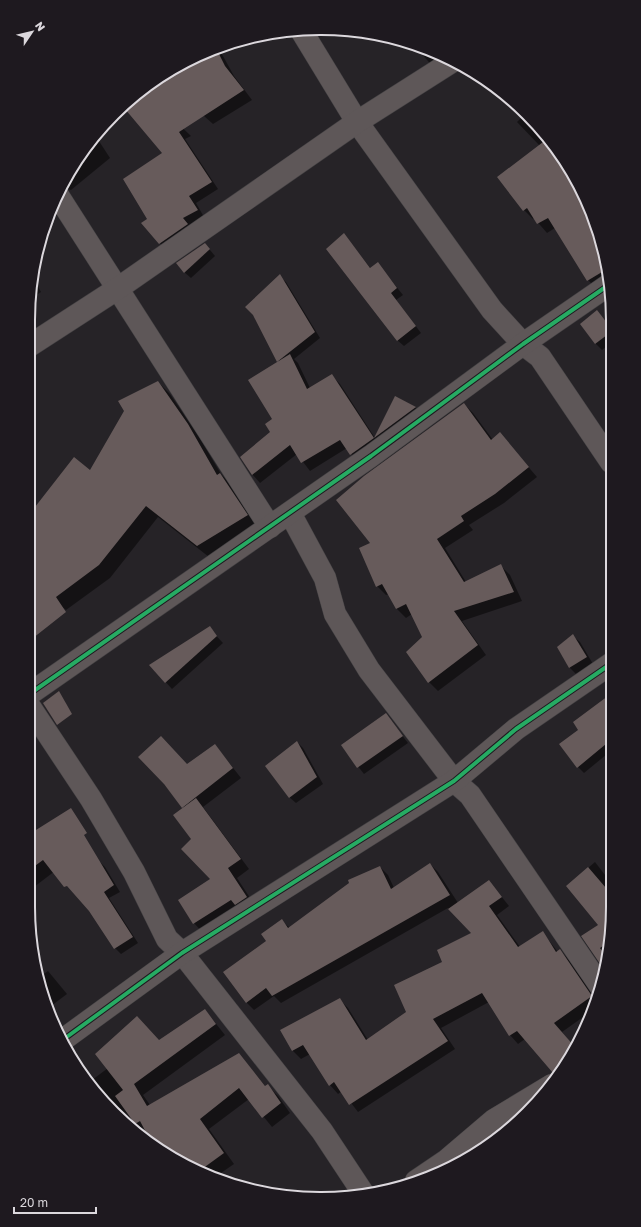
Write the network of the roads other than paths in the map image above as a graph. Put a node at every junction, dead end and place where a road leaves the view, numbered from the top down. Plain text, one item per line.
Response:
1 (305, 36) edge
2 (447, 64) edge
3 (357, 122) junction
4 (61, 201) edge
5 (604, 288) edge
6 (117, 289) junction
7 (35, 342) edge
8 (523, 344) junction
9 (606, 455) edge
10 (290, 513) junction
11 (270, 527) junction
12 (606, 667) edge
13 (35, 690) edge
14 (35, 715) edge
15 (454, 781) junction
16 (182, 953) junction
17 (596, 980) edge
18 (66, 1037) edge
19 (523, 1107) edge
20 (498, 1126) edge
21 (434, 1168) edge
22 (357, 1190) edge

1 - 3 street
2 - 3 street
3 - 6 street
3 - 8 street
4 - 6 street
5 - 8 street
6 - 7 street
6 - 11 street
8 - 9 street
8 - 10 street
10 - 11 street
10 - 15 street
11 - 13 street
12 - 15 street
14 - 16 street
15 - 16 street
15 - 17 street
16 - 18 street
16 - 22 street
19 - 20 street
20 - 21 street

